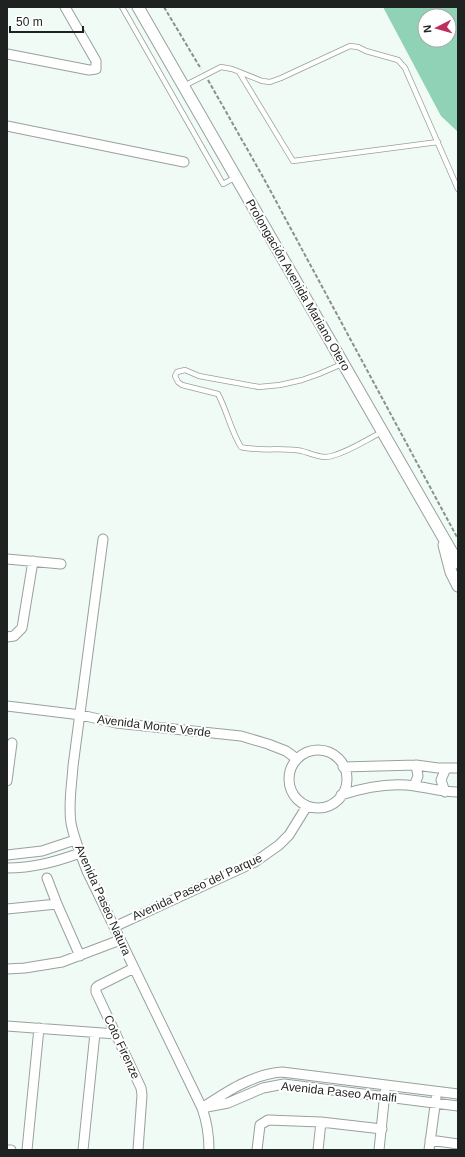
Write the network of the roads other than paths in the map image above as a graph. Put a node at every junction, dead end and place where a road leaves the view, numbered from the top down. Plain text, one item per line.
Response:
1 (65, 7) edge
2 (122, 7) edge
3 (138, 7) edge
4 (7, 54) edge
5 (239, 72) junction
6 (184, 86) junction
7 (7, 126) edge
8 (438, 142) junction
9 (184, 162) dead end
10 (236, 177) junction
11 (458, 190) edge
12 (343, 363) junction
13 (383, 431) junction
14 (441, 533) junction
15 (103, 539) dead end
16 (7, 558) edge
17 (33, 561) junction
18 (458, 563) edge
19 (61, 564) dead end
20 (458, 586) edge
21 (7, 636) edge
22 (7, 706) edge
23 (81, 715) junction
24 (12, 743) dead end
25 (297, 759) junction
26 (416, 765) junction
27 (343, 767) junction
28 (446, 768) junction
29 (458, 768) edge
30 (7, 781) edge
31 (414, 786) junction
32 (445, 792) junction
33 (458, 792) edge
34 (341, 795) junction
35 (307, 806) junction
36 (75, 840) junction
37 (80, 853) junction
38 (7, 855) edge
39 (7, 868) edge
40 (47, 878) dead end
41 (57, 904) junction
42 (7, 908) edge
43 (114, 926) junction
44 (120, 940) junction
45 (80, 956) junction
46 (134, 968) junction
47 (7, 969) edge
48 (7, 1026) edge
49 (39, 1028) junction
50 (95, 1033) junction
51 (116, 1034) junction
52 (386, 1084) junction
53 (438, 1091) junction
54 (458, 1094) edge
55 (384, 1096) junction
56 (435, 1103) junction
57 (458, 1106) edge
58 (202, 1108) junction
59 (321, 1122) junction
60 (382, 1129) junction
61 (430, 1140) junction
62 (458, 1144) edge
63 (7, 1150) edge
64 (11, 1150) edge
65 (27, 1150) edge
66 (83, 1150) edge
67 (138, 1150) edge
68 (208, 1150) edge
69 (257, 1150) edge
70 (318, 1150) edge
71 (379, 1150) edge
72 (429, 1150) edge

1 - 4 street
2 - 10 lane
3 - 6 street, Prolongación Avenida Mariano Otero
5 - 6 lane
5 - 8 lane
5 - 8 lane
6 - 10 street, Prolongación Avenida Mariano Otero
7 - 9 street
8 - 11 lane
10 - 12 street, Prolongación Avenida Mariano Otero
12 - 13 street, Prolongación Avenida Mariano Otero
12 - 13 lane
13 - 14 street, Prolongación Avenida Mariano Otero
14 - 18 street, Prolongación Avenida Mariano Otero
14 - 20 street
15 - 23 street, Avenida Paseo Natura
16 - 17 street
17 - 19 street
17 - 21 street
22 - 23 street, Avenida Monte Verde
23 - 25 street, Avenida Monte Verde
23 - 36 street, Avenida Paseo Natura
24 - 30 street
25 - 27 street
25 - 35 street
26 - 27 street
26 - 28 street
26 - 31 street
27 - 34 street
28 - 29 street
28 - 32 street
31 - 32 street
31 - 34 street
32 - 33 street
34 - 35 street
35 - 43 street, Avenida Paseo del Parque
36 - 37 street, Avenida Paseo Natura
36 - 38 street
37 - 39 street
37 - 43 street, Avenida Paseo Natura
40 - 41 street
41 - 42 street
41 - 45 street
43 - 44 street, Avenida Paseo Natura
44 - 45 street
44 - 46 street, Avenida Paseo Natura
45 - 47 street
46 - 51 street, Coto Firenze
46 - 58 street, Avenida Paseo Natura
48 - 49 street
49 - 50 street
49 - 65 street
50 - 51 street
50 - 66 street
51 - 67 street, Coto Firenze
52 - 53 street, Avenida Paseo Amalfi
52 - 55 street
52 - 58 street, Avenida Paseo Amalfi
53 - 54 street, Avenida Paseo Amalfi
53 - 56 street
55 - 56 street, Avenida Paseo Amalfi
55 - 58 street, Avenida Paseo Amalfi
55 - 60 street
56 - 57 street, Avenida Paseo Amalfi
56 - 61 street
58 - 68 street, Avenida Paseo Natura
59 - 60 street
59 - 69 street
59 - 70 street
60 - 71 street
61 - 62 street
61 - 72 street
63 - 64 street

